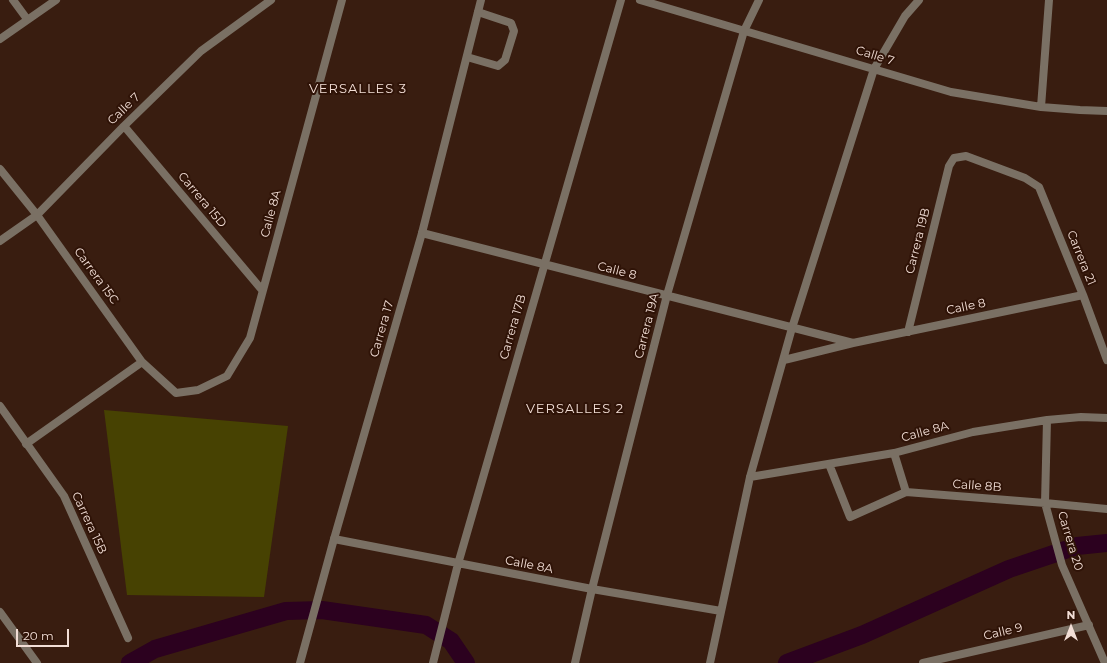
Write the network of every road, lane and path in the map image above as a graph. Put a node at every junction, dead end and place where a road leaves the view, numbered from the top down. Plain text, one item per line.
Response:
1 (13, 0) edge
2 (56, 0) edge
3 (271, 0) edge
4 (342, 0) edge
5 (481, 0) edge
6 (621, 0) edge
7 (640, 0) edge
8 (759, 0) edge
9 (919, 0) edge
10 (1049, 0) edge
11 (478, 12) junction
12 (27, 19) junction
13 (744, 31) junction
14 (0, 39) edge
15 (467, 57) junction
16 (874, 68) junction
17 (1041, 107) junction
18 (1107, 111) edge
19 (124, 126) junction
20 (954, 158) joint
21 (0, 170) edge
22 (37, 215) junction
23 (422, 233) junction
24 (0, 241) edge
25 (544, 264) junction
26 (262, 290) junction
27 (1083, 294) junction
28 (667, 295) junction
29 (792, 328) junction
30 (908, 332) junction
31 (853, 343) junction
32 (784, 360) junction
33 (1107, 360) edge
34 (142, 362) junction
35 (176, 393) joint
36 (0, 408) edge
37 (1107, 418) edge
38 (1047, 420) junction
39 (26, 444) junction
40 (894, 453) junction
41 (830, 464) junction
42 (750, 477) junction
43 (906, 492) junction
44 (1045, 503) junction
45 (1107, 510) edge
46 (334, 539) junction
47 (458, 564) junction
48 (592, 589) junction
49 (721, 611) junction
50 (0, 612) edge
51 (1089, 625) junction
52 (128, 638) dead end
53 (37, 663) edge
54 (300, 663) edge
55 (433, 663) edge
56 (575, 663) edge
57 (710, 663) edge
58 (924, 663) edge
59 (1105, 663) edge

1 - 12 street
2 - 12 street
3 - 19 street, Calle 7
4 - 26 street, Calle 8A
5 - 11 street, Carrera 17
6 - 25 street, Carrera 17B
7 - 13 street, Calle 7
8 - 13 street, Carrera 19A
9 - 16 street
10 - 17 street
11 - 15 street, Carrera 17
11 - 15 street
12 - 14 street
13 - 16 street, Calle 7
13 - 28 street, Carrera 19A
15 - 23 street, Carrera 17
16 - 17 street, Calle 7
16 - 29 street
17 - 18 street, Calle 7
19 - 22 street, Calle 7
19 - 26 street, Carrera 15D
20 - 27 street, Carrera 21
20 - 30 street, Carrera 19B
21 - 22 street, Carrera 15C
22 - 24 street, Calle 7
22 - 34 street, Carrera 15C
23 - 25 street, Calle 8
23 - 46 street, Carrera 17
25 - 28 street, Calle 8
25 - 47 street, Carrera 17B
26 - 35 street, Calle 8A
27 - 30 street, Calle 8
27 - 33 street, Carrera 21
28 - 29 street, Calle 8
28 - 48 street, Carrera 19A
29 - 31 street, Calle 8
29 - 32 street
30 - 31 street, Calle 8
31 - 32 street, Calle 8
32 - 42 street
34 - 35 street, Carrera 15C
34 - 39 street
36 - 39 street, Carrera 15B
37 - 38 street, Calle 8A
38 - 40 street, Calle 8A
38 - 44 street, Carrera 20
39 - 52 street, Carrera 15B
40 - 41 street, Calle 8A
40 - 43 street
41 - 42 street, Calle 8A
41 - 43 street, Calle 8B
42 - 49 street
43 - 44 street, Calle 8B
44 - 45 street, Calle 8B
44 - 51 street, Carrera 20
46 - 47 street, Calle 8A
46 - 54 street, Carrera 17
47 - 48 street, Calle 8A
47 - 55 street, Carrera 17B
48 - 49 street, Calle 8A
48 - 56 street, Carrera 19A
49 - 57 street
50 - 53 street
51 - 58 street, Calle 9
51 - 59 street, Carrera 20

